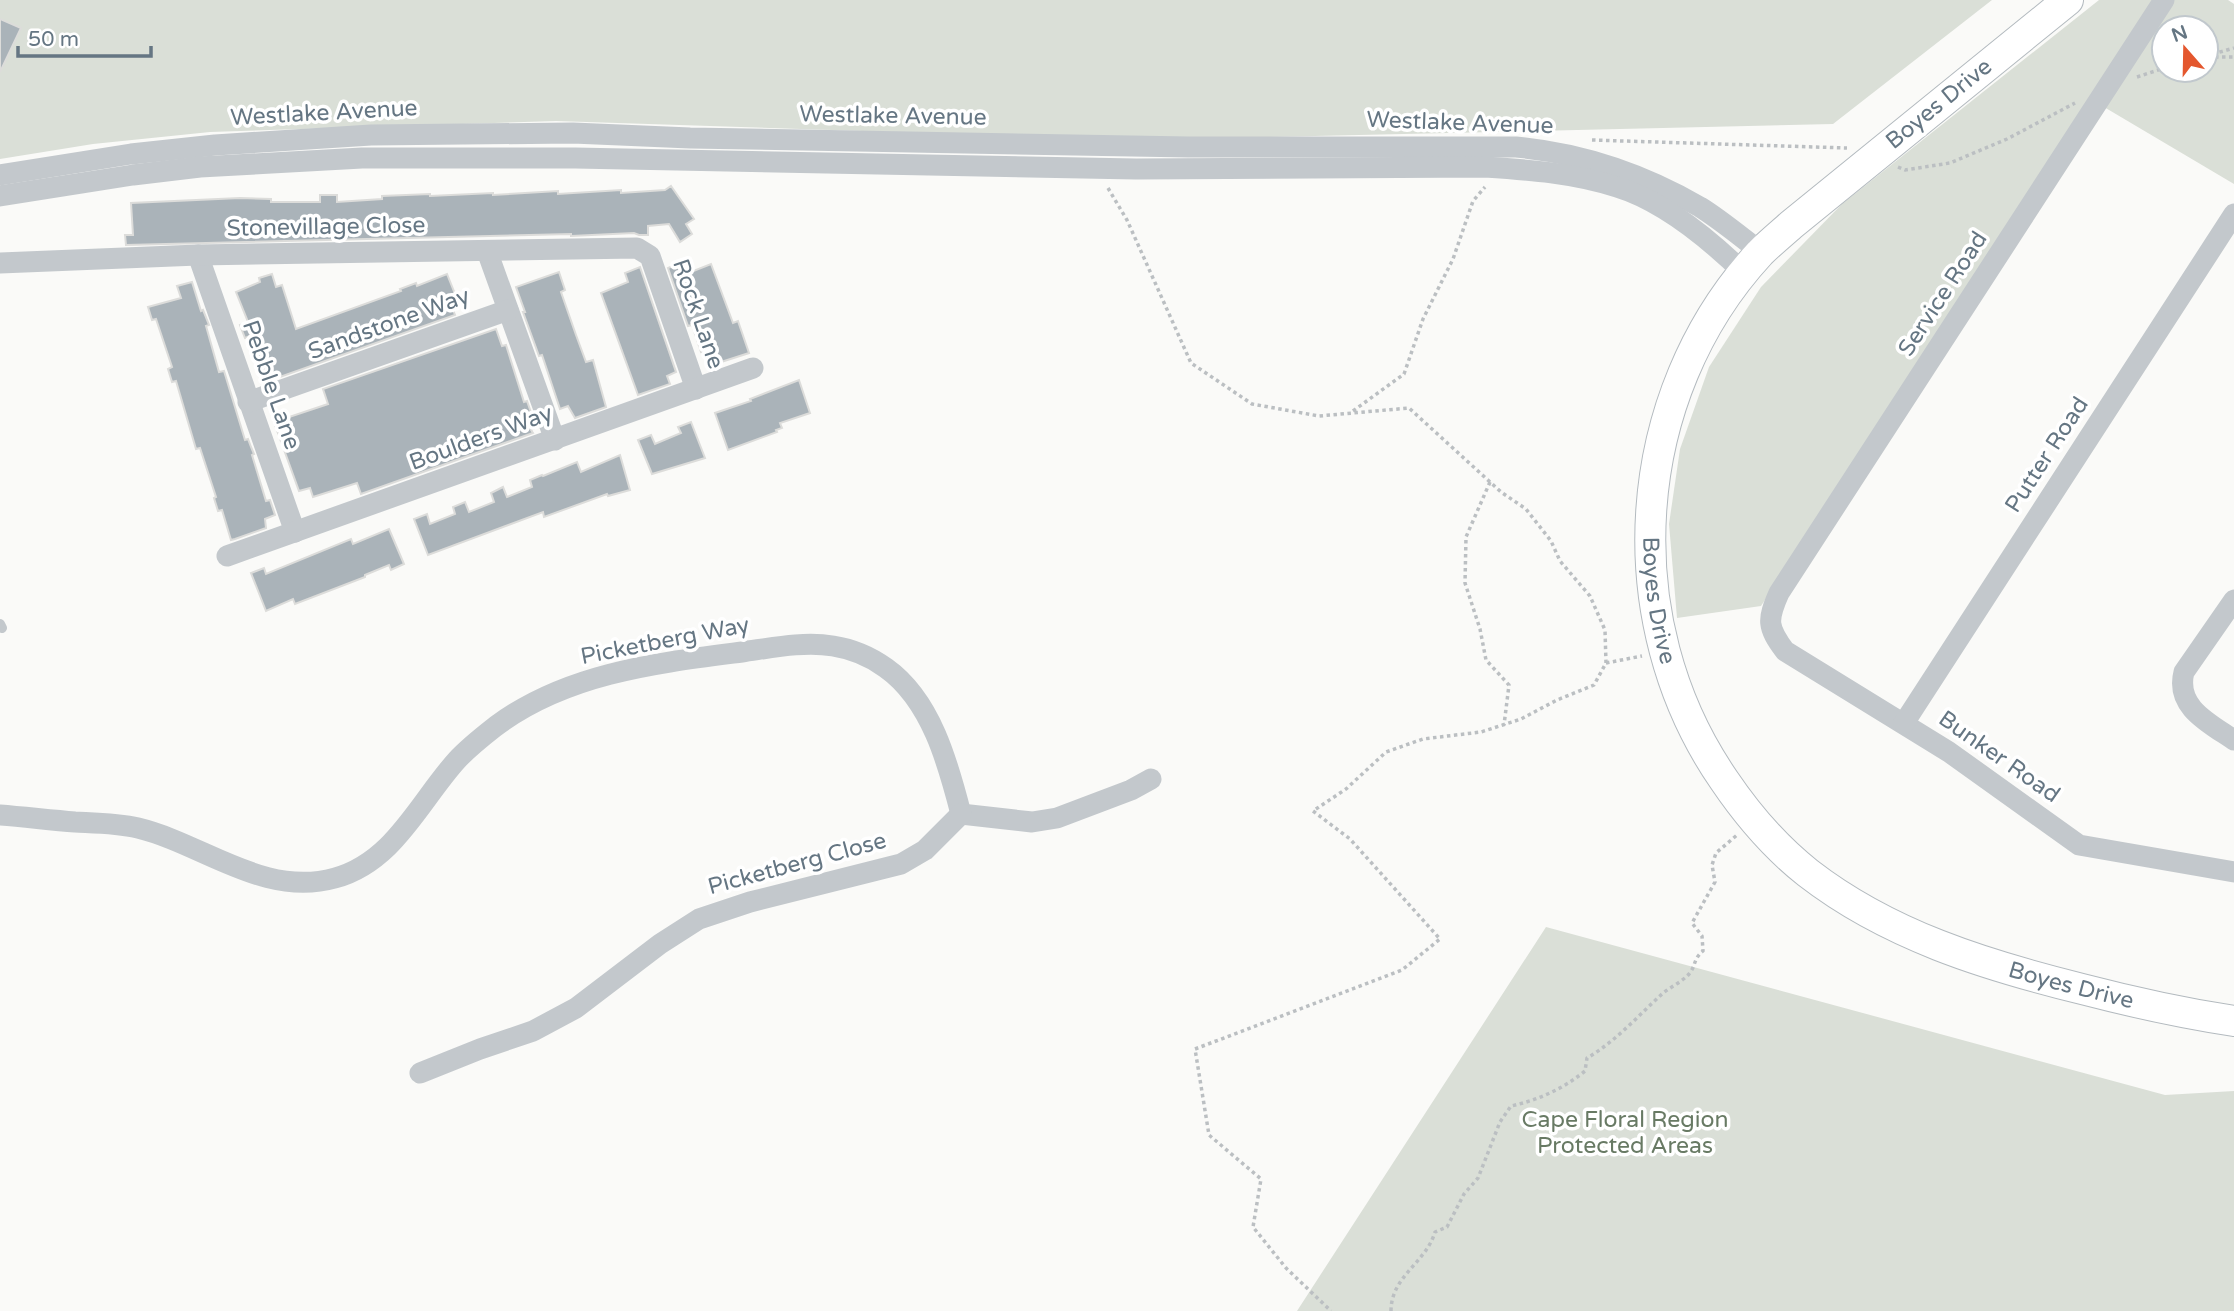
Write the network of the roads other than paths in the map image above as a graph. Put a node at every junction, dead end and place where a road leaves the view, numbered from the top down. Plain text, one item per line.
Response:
1 (2068, 0) edge
2 (2164, 0) edge
3 (0, 175) edge
4 (0, 196) edge
5 (2234, 214) edge
6 (487, 251) junction
7 (198, 255) junction
8 (650, 256) joint
9 (10, 263) edge
10 (1752, 263) junction
11 (508, 310) junction
12 (753, 368) dead end
13 (696, 389) junction
14 (248, 402) junction
15 (555, 440) junction
16 (295, 532) junction
17 (227, 556) dead end
18 (2234, 600) edge
19 (1769, 619) joint
20 (1905, 723) junction
21 (2234, 740) edge
22 (1151, 779) dead end
23 (961, 814) junction
24 (0, 815) edge
25 (2234, 872) edge
26 (2234, 1021) edge
27 (420, 1073) dead end

1 - 10 main road, Boyes Drive
2 - 19 street, Service Road
3 - 10 street, Westlake Avenue
4 - 10 street, Westlake Avenue
5 - 20 street, Putter Road
6 - 7 street, Stonevillage Close
6 - 8 street, Stonevillage Close
6 - 11 street
7 - 9 street, Stonevillage Close
7 - 14 street, Pebble Lane
8 - 13 street, Rock Lane
10 - 26 main road, Boyes Drive
11 - 14 street, Sandstone Way
11 - 15 street
12 - 13 street, Boulders Way
13 - 15 street, Boulders Way
14 - 16 street, Pebble Lane
15 - 16 street, Boulders Way
16 - 17 street, Boulders Way
18 - 21 street
19 - 20 street, Bunker Road
20 - 25 street, Bunker Road
22 - 23 street
23 - 24 street, Picketberg Way
23 - 27 street, Picketberg Close

